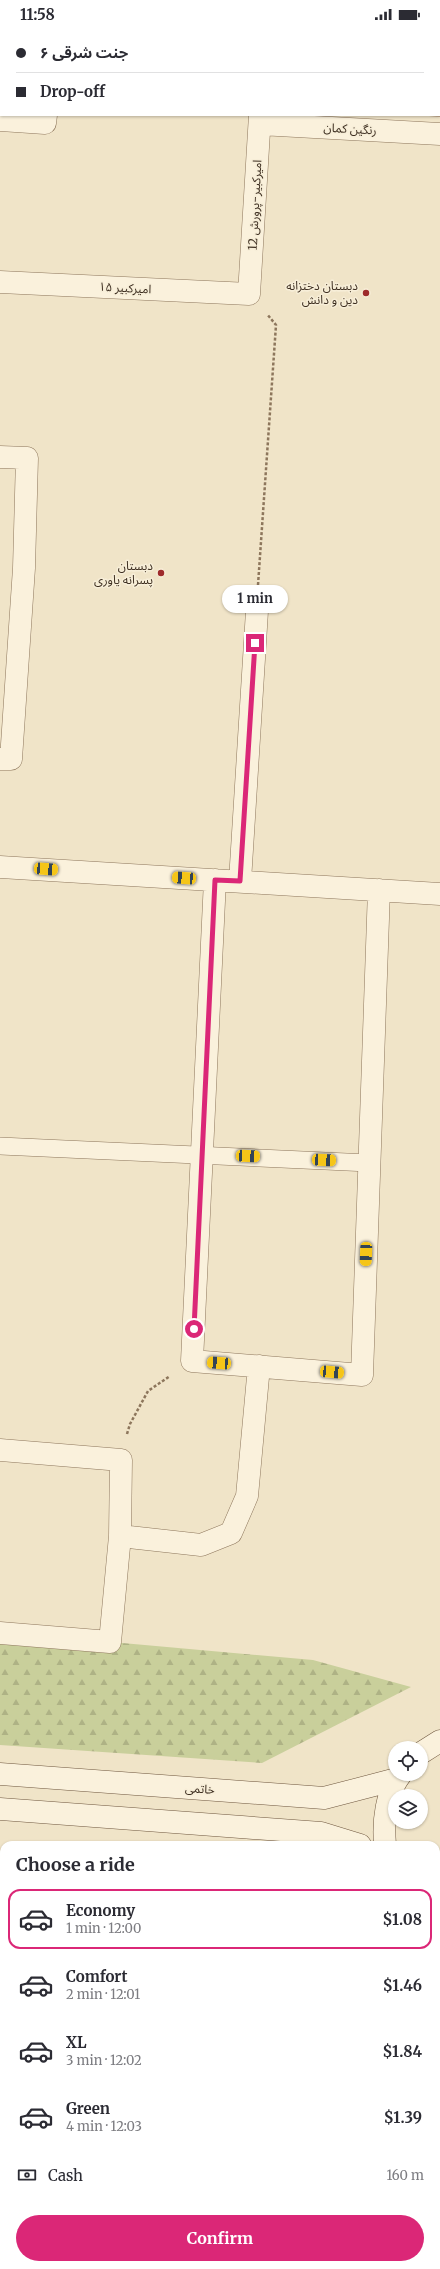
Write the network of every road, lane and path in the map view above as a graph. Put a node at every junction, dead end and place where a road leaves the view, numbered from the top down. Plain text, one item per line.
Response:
1 (46, 116) edge
2 (260, 119) edge
3 (0, 120) edge
4 (440, 134) edge
5 (0, 282) edge
6 (249, 294) junction
7 (0, 457) edge
8 (257, 612) joint
9 (0, 759) edge
10 (0, 867) edge
11 (215, 880) junction
12 (240, 881) junction
13 (379, 890) junction
14 (440, 894) edge
15 (0, 1146) edge
16 (202, 1154) junction
17 (369, 1162) junction
18 (192, 1361) junction
19 (259, 1366) junction
20 (0, 1450) edge
21 (121, 1460) junction
22 (120, 1536) junction
23 (0, 1632) edge
24 (440, 1741) edge
25 (428, 1749) edge
26 (0, 1774) edge
27 (388, 1779) edge
28 (397, 1781) edge
29 (0, 1809) edge
30 (347, 1841) edge
31 (385, 1841) edge
32 (130, 2269) edge
33 (170, 2269) edge

1 - 3 street
2 - 4 street, رنگین کمان
2 - 6 street, 12 امیرکبیر-پرورش
5 - 6 street, امیرکبیر ۱۵
6 - 8 path
7 - 9 street
8 - 12 street
10 - 11 street
11 - 12 street
11 - 16 street
12 - 13 street
13 - 14 street
13 - 17 street
15 - 16 lane
16 - 17 lane
16 - 18 street
17 - 19 street
18 - 19 street
18 - 21 path
19 - 22 street
20 - 21 street
21 - 22 street
22 - 23 street
24 - 25 street
26 - 27 street, خاتمی
28 - 31 street
29 - 30 street
32 - 33 street

